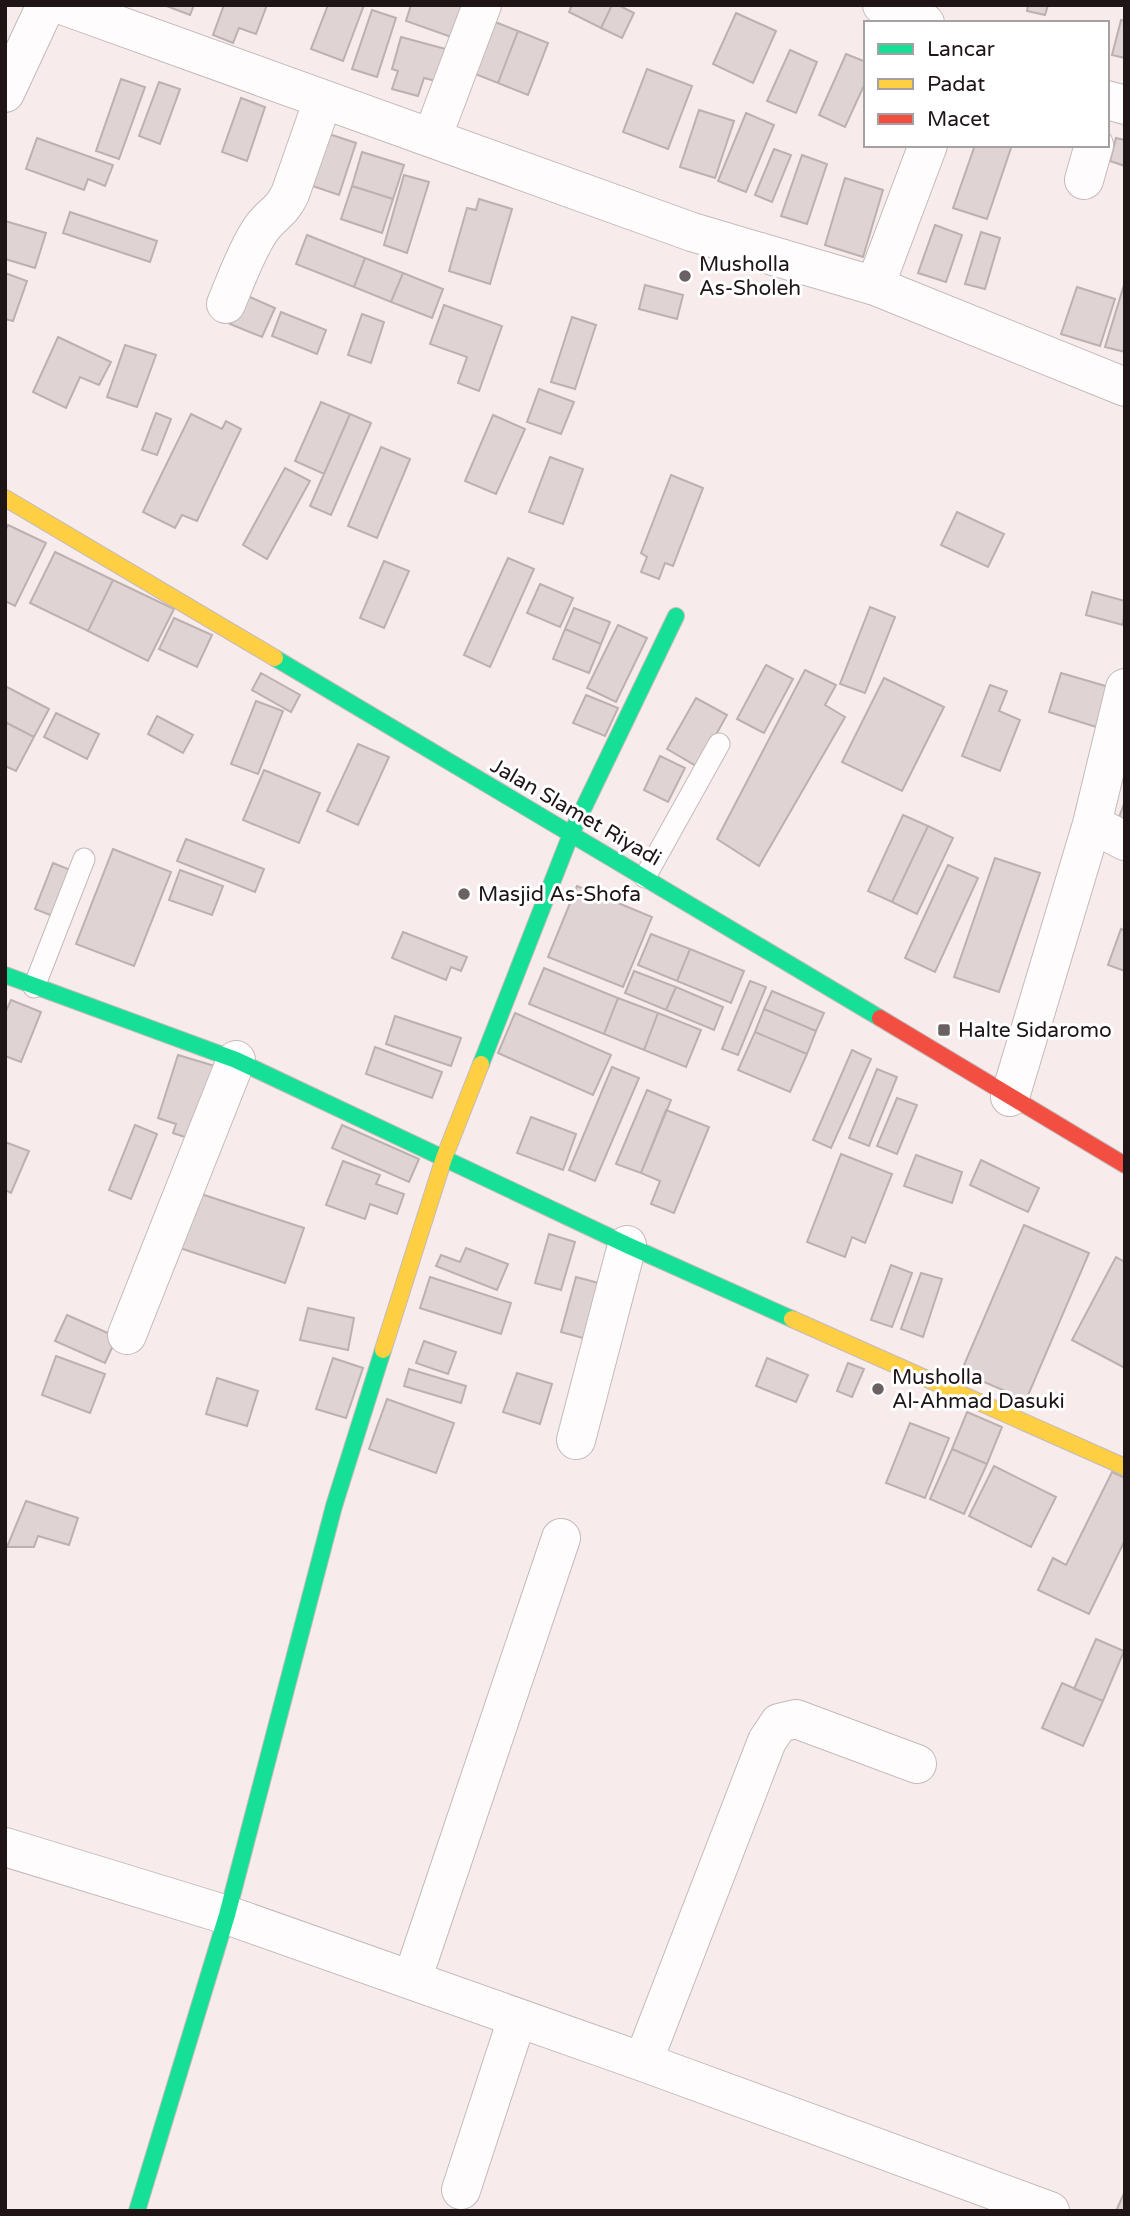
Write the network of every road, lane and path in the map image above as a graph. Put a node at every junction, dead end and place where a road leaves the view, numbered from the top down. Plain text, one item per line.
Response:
1 (46, 5) edge
2 (62, 5) edge
3 (482, 5) edge
4 (882, 5) edge
5 (920, 21) edge
6 (5, 93) edge
7 (323, 100) junction
8 (432, 138) junction
9 (927, 147) edge
10 (875, 286) junction
11 (226, 304) dead end
12 (1125, 387) edge
13 (5, 498) edge
14 (676, 616) dead end
15 (1125, 688) edge
16 (719, 744) dead end
17 (1108, 832) edge
18 (571, 834) junction
19 (84, 859) dead end
20 (645, 877) junction
21 (5, 975) edge
22 (34, 987) junction
23 (236, 1060) junction
24 (1010, 1097) junction
25 (444, 1157) junction
26 (1125, 1165) edge
27 (627, 1245) junction
28 (127, 1335) dead end
29 (576, 1440) dead end
30 (1125, 1467) edge
31 (561, 1538) dead end
32 (916, 1764) dead end
33 (5, 1847) edge
34 (228, 1915) junction
35 (412, 1980) junction
36 (517, 2019) junction
37 (643, 2062) junction
38 (461, 2190) dead end
39 (137, 2211) edge
40 (1050, 2211) edge

1 - 6 street
2 - 7 street
3 - 8 street
4 - 5 street
7 - 8 street
7 - 11 street
8 - 10 street
9 - 10 street
10 - 12 street
13 - 18 street, Jalan Slamet Riyadi
14 - 18 street
15 - 17 street
16 - 20 lane
17 - 24 street
18 - 20 street, Jalan Slamet Riyadi
18 - 25 street
19 - 22 lane
20 - 24 street, Jalan Slamet Riyadi
21 - 22 street
22 - 23 street
23 - 25 street
23 - 28 street
24 - 26 street, Jalan Slamet Riyadi
25 - 27 street
25 - 34 street
27 - 29 street
27 - 30 street
31 - 35 street
32 - 37 street
33 - 34 street
34 - 35 street
34 - 39 street
35 - 36 street
36 - 37 street
36 - 38 street
37 - 40 street

